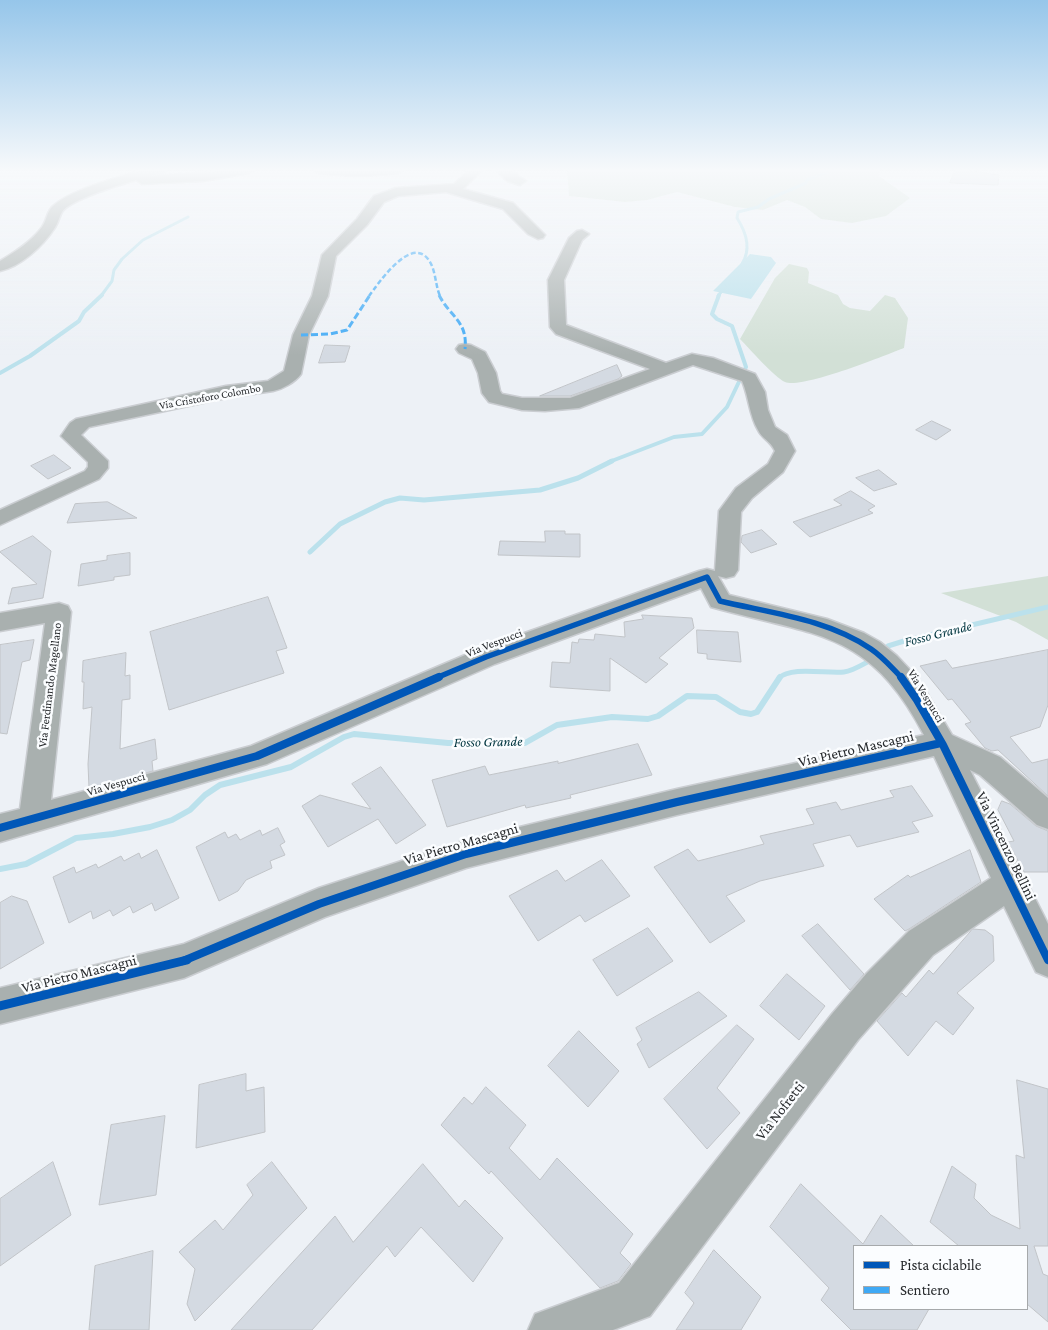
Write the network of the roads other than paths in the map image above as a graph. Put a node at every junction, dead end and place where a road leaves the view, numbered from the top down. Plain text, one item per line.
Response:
1 (45, 231) edge
2 (353, 231) edge
3 (532, 231) edge
4 (582, 234) dead end
5 (538, 235) dead end
6 (0, 267) edge
7 (465, 349) dead end
8 (664, 368) junction
9 (0, 518) edge
10 (726, 570) dead end
11 (0, 622) edge
12 (941, 743) junction
13 (1048, 816) edge
14 (34, 819) junction
15 (0, 828) edge
16 (1010, 884) junction
17 (1048, 960) edge
18 (0, 1006) edge
19 (551, 1330) edge

1 - 6 street
2 - 9 street, Via Cristoforo Colombo
3 - 5 street
4 - 8 street
7 - 8 street
8 - 10 street
11 - 14 street, Via Ferdinando Magellano
12 - 13 street
12 - 14 street, Via Vespucci
12 - 16 street, Via Vincenzo Bellini
12 - 18 street, Via Pietro Mascagni
14 - 15 street, Via Vespucci
16 - 17 street, Via Vincenzo Bellini
16 - 19 street, Via Nofretti

